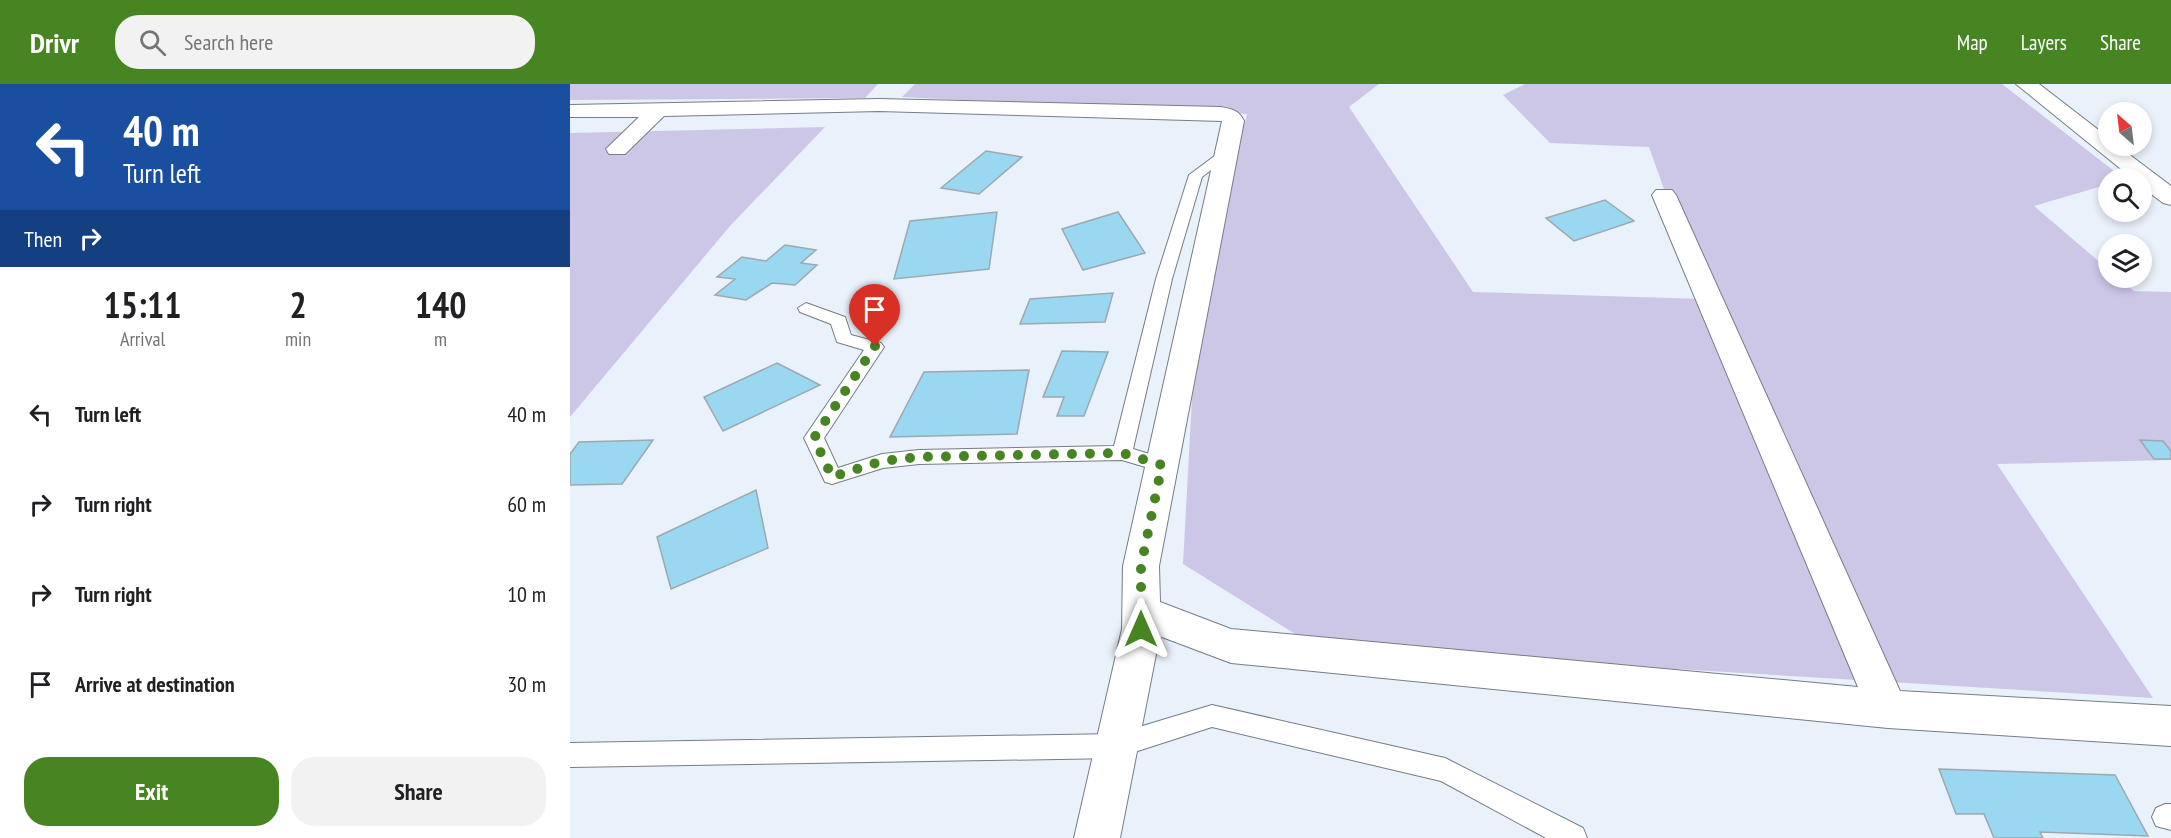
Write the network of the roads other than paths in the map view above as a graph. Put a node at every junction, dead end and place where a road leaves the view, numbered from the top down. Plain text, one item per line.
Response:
1 (2026, 84) edge
2 (890, 94) edge
3 (657, 110) junction
4 (570, 111) edge
5 (617, 149) dead end
6 (1228, 150) junction
7 (2171, 167) edge
8 (2132, 168) edge
9 (2152, 168) edge
10 (2152, 184) edge
11 (1664, 195) dead end
12 (2171, 198) edge
13 (806, 308) dead end
14 (1122, 453) junction
15 (1162, 465) junction
16 (1141, 629) junction
17 (1888, 709) junction
18 (2171, 726) edge
19 (1116, 746) junction
20 (570, 755) edge
21 (1096, 838) edge
22 (1573, 838) edge

1 - 8 street
2 - 3 street
2 - 6 street
3 - 4 street
3 - 5 street
6 - 14 lane
6 - 15 street
7 - 9 street
10 - 12 street
11 - 17 street
13 - 14 lane
14 - 15 lane
15 - 16 street
16 - 17 street
16 - 19 street
17 - 18 street
19 - 20 lane
19 - 21 street
19 - 22 lane

